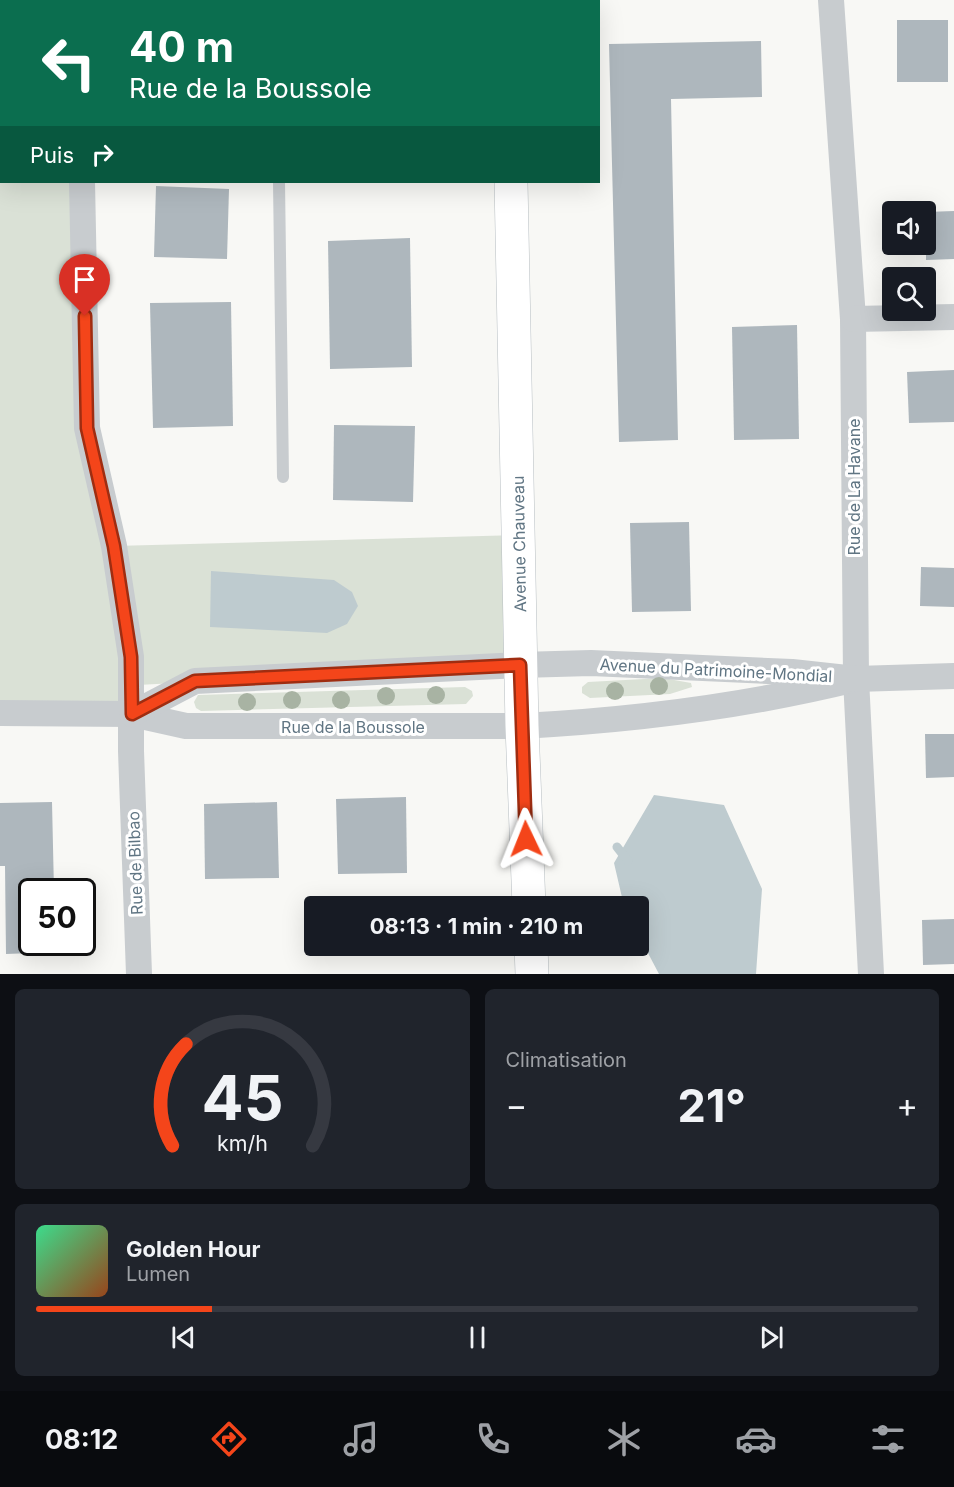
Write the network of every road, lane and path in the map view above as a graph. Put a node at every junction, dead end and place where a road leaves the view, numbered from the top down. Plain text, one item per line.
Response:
1 (831, 0) edge
2 (82, 183) edge
3 (279, 183) edge
4 (511, 183) edge
5 (954, 317) edge
6 (853, 319) junction
7 (283, 477) dead end
8 (576, 662) joint
9 (520, 665) junction
10 (954, 676) edge
11 (856, 679) junction
12 (0, 713) edge
13 (132, 714) junction
14 (575, 724) joint
15 (522, 726) junction
16 (529, 896) edge
17 (531, 956) edge
18 (139, 974) edge
19 (532, 974) edge
20 (871, 974) edge

1 - 6 street, Rue de La Havane
2 - 13 street, Rue de Bilbao
3 - 7 lane
4 - 9 main road, Avenue Chauveau
5 - 6 street
6 - 11 street, Rue de La Havane
8 - 9 street, Rue de la Boussole
8 - 11 street, Avenue du Patrimoine-Mondial
9 - 13 street, Rue de la Boussole
9 - 15 main road, Avenue Chauveau
10 - 11 street, Avenue du Patrimoine-Mondial
11 - 14 street, Avenue du Patrimoine-Mondial
11 - 20 street, Rue de La Havane
12 - 13 street, Rue de la Boussole
13 - 15 street, Rue de la Boussole
13 - 18 street, Rue de Bilbao
14 - 15 street, Rue de la Boussole
15 - 16 main road, Avenue Chauveau
17 - 19 main road

